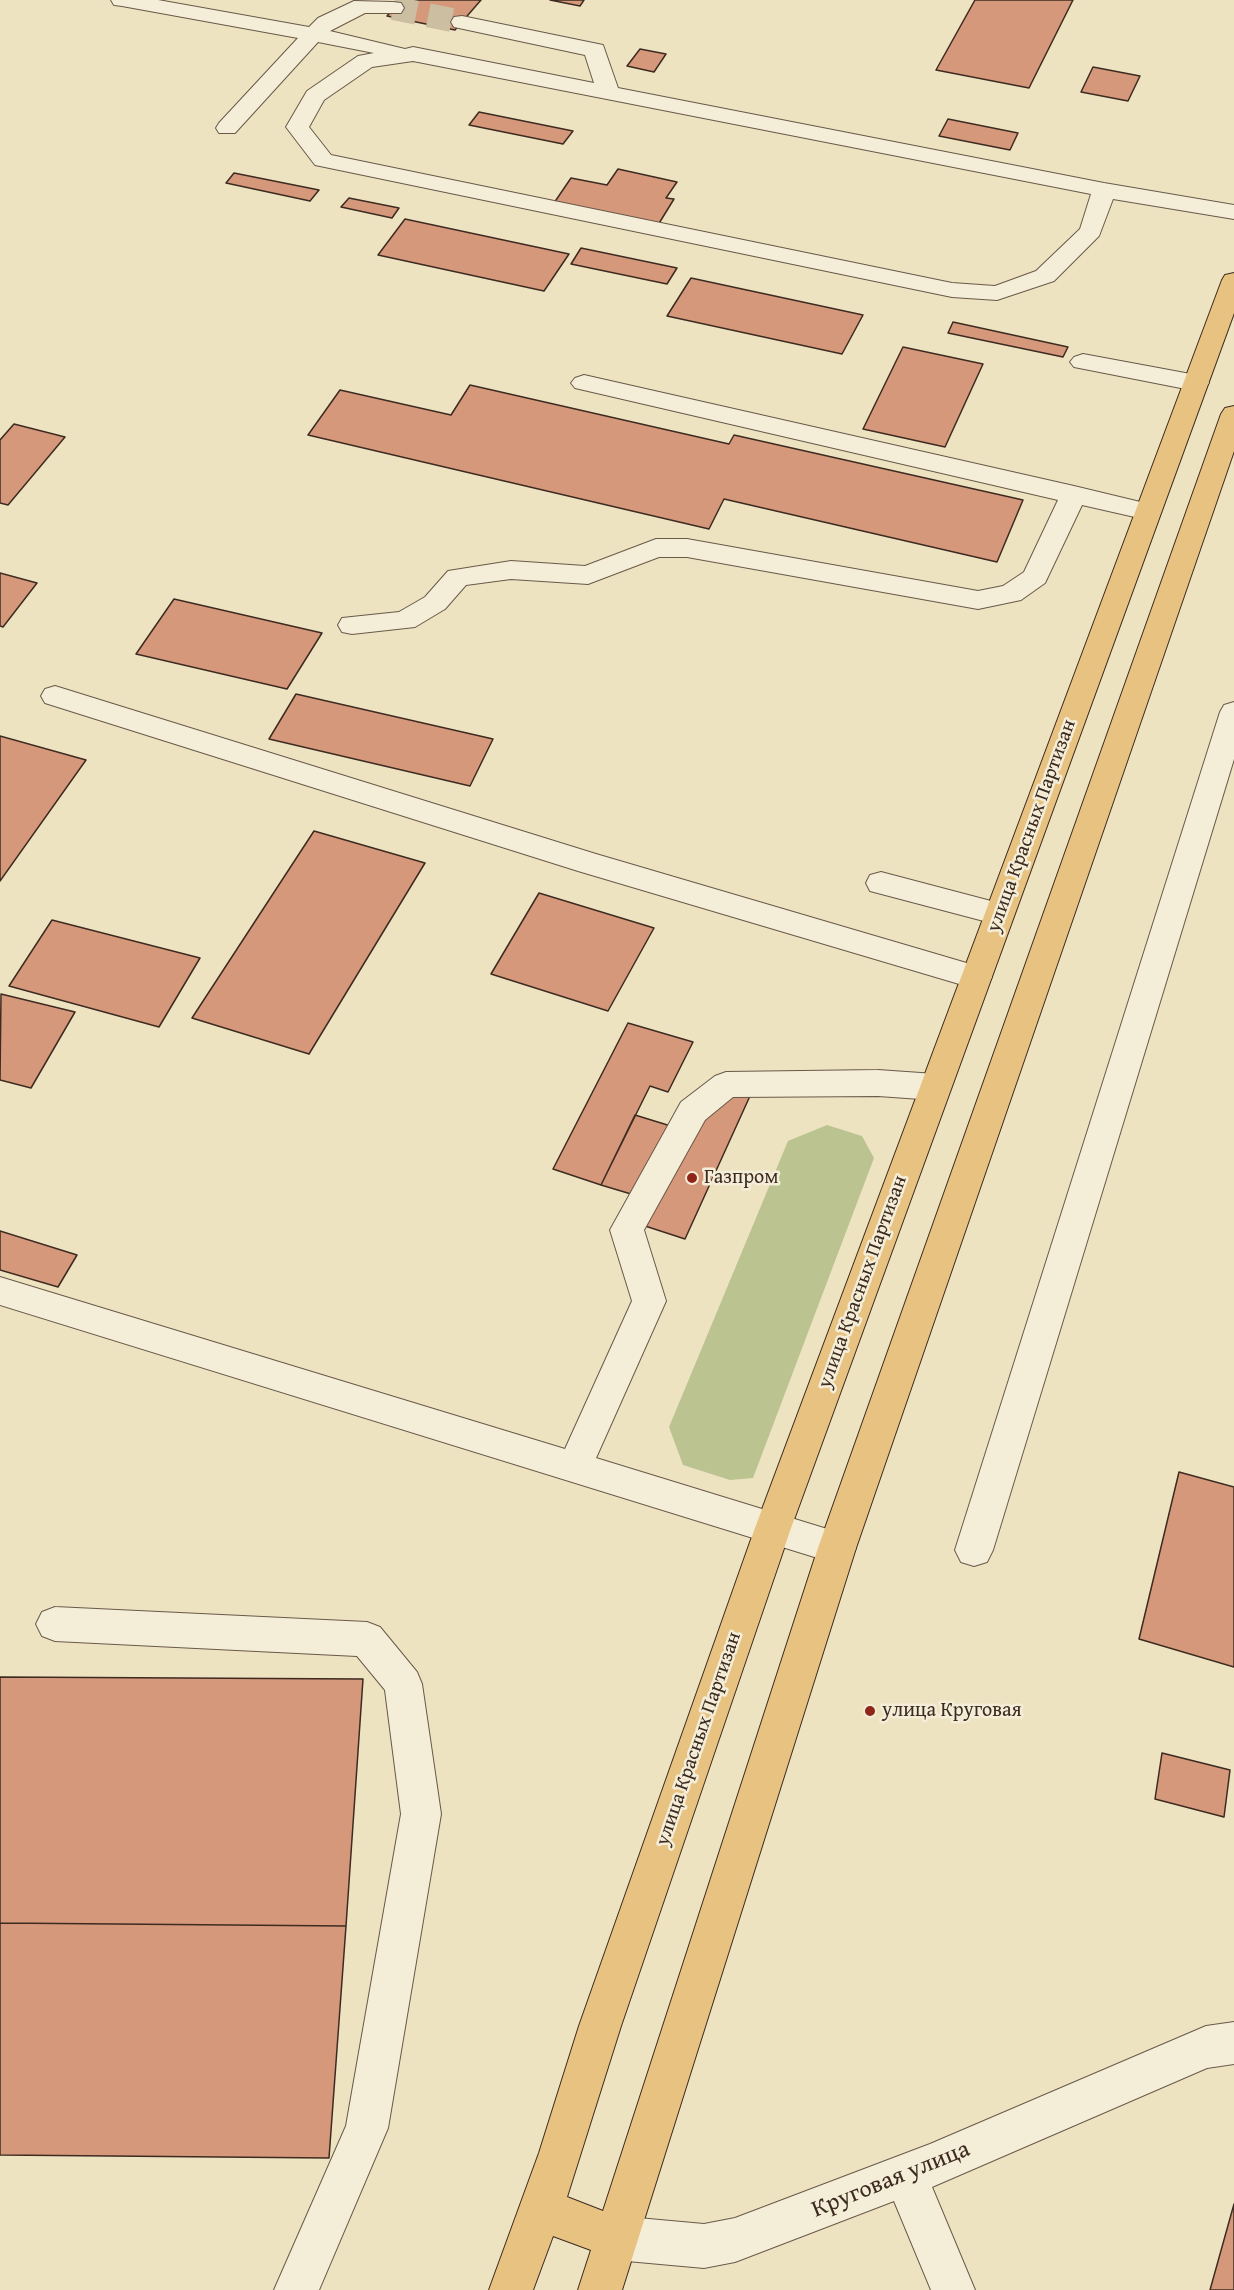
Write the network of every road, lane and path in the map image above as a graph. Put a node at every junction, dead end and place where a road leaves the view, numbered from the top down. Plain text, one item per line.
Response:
1 (122, 0) edge
2 (379, 5) tunnel mouth
3 (488, 6) tunnel mouth
4 (462, 22) tunnel mouth
5 (313, 34) junction
6 (595, 50) junction
7 (413, 54) junction
8 (608, 91) junction
9 (227, 128) dead end
10 (1104, 190) junction
11 (1234, 212) edge
12 (1234, 280) edge
13 (1083, 362) dead end
14 (584, 382) dead end
15 (1196, 383) junction
16 (1232, 426) edge
17 (1074, 494) junction
18 (1148, 512) junction
19 (352, 625) dead end
20 (55, 696) dead end
21 (1234, 712) edge
22 (881, 883) dead end
23 (999, 915) junction
24 (976, 977) junction
25 (935, 1087) junction
26 (0, 1291) edge
27 (574, 1468) junction
28 (772, 1528) junction
29 (837, 1548) junction
30 (974, 1550) dead end
31 (56, 1624) dead end
32 (1234, 2043) edge
33 (905, 2176) junction
34 (539, 2209) junction
35 (616, 2238) junction
36 (296, 2290) edge
37 (511, 2290) edge
38 (600, 2290) edge
39 (953, 2290) edge

1 - 5 street
2 - 5 street
3 - 6 street
4 - 6 street
5 - 7 street
5 - 9 street
6 - 8 street
7 - 8 street
7 - 10 street
8 - 10 street
10 - 11 street
12 - 15 main road, улица Красных Партизан
13 - 15 street
14 - 17 street
15 - 18 main road, улица Красных Партизан
16 - 29 main road
17 - 18 street
17 - 19 street
18 - 23 main road, улица Красных Партизан
20 - 24 street
21 - 30 street
22 - 23 street
23 - 24 main road, улица Красных Партизан
24 - 25 main road, улица Красных Партизан
25 - 27 street
25 - 28 main road, улица Красных Партизан
26 - 27 street
27 - 28 street
28 - 29 street
28 - 34 main road, улица Красных Партизан
29 - 35 main road
31 - 36 street
32 - 33 street, Круговая улица
33 - 35 street, Круговая улица
33 - 39 street
34 - 35 main road, Круговая улица
34 - 37 main road, улица Красных Партизан
35 - 38 main road

